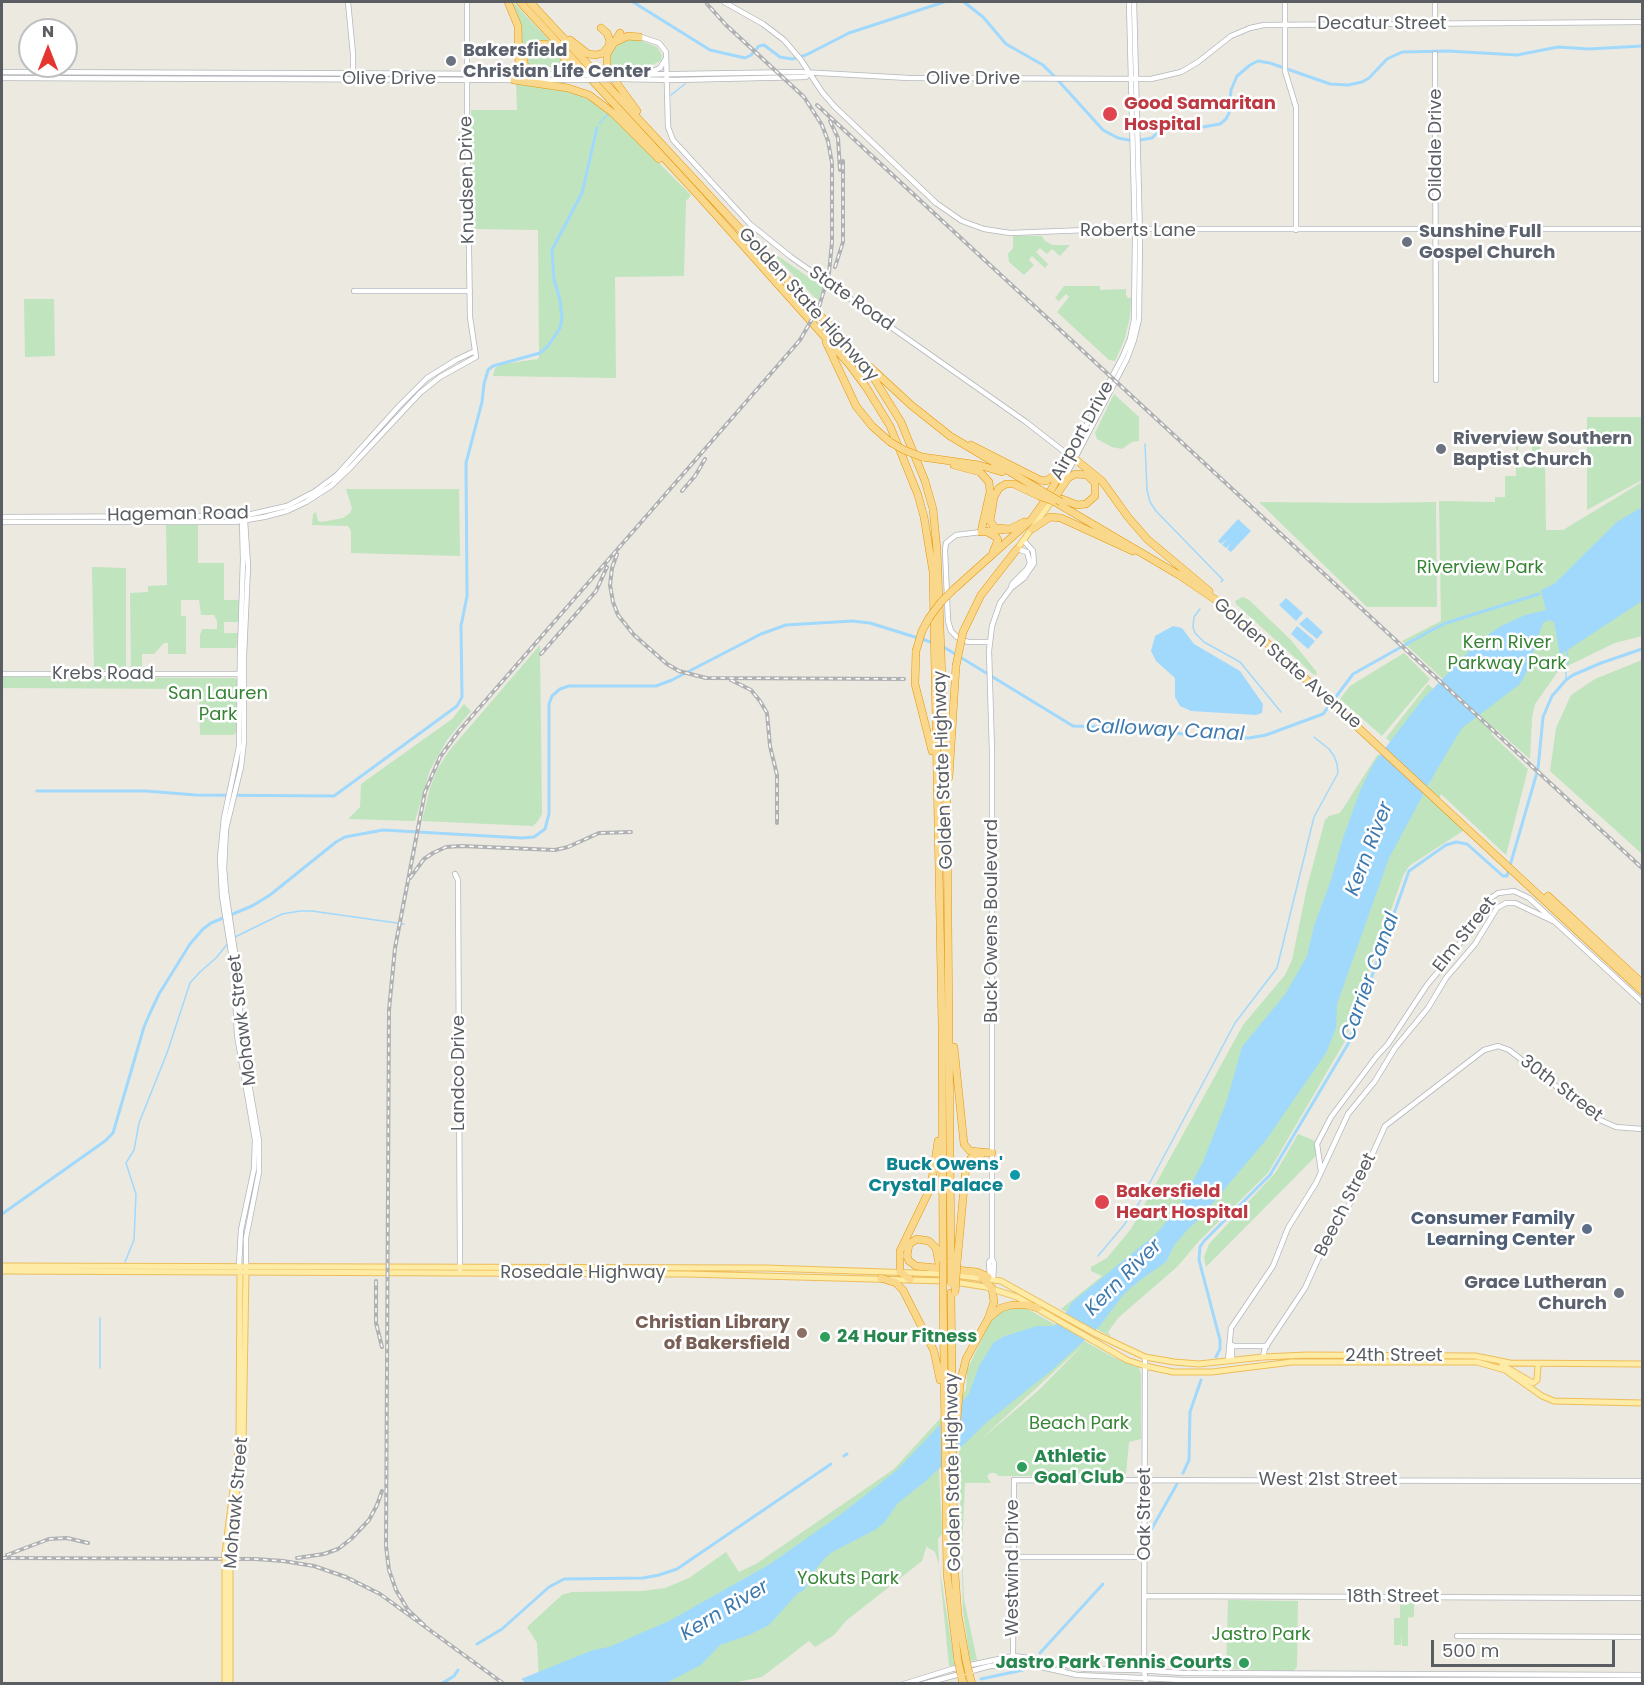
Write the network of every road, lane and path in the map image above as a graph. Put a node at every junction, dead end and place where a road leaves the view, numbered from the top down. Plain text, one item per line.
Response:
1 (348, 2) edge
2 (467, 2) edge
3 (508, 2) edge
4 (520, 2) edge
5 (531, 2) edge
6 (724, 2) edge
7 (1129, 2) edge
8 (1134, 2) edge
9 (1285, 2) edge
10 (1435, 2) edge
11 (1642, 22) edge
12 (1435, 23) junction
13 (1286, 24) junction
14 (601, 28) dead end
15 (619, 32) joint
16 (639, 37) junction
17 (611, 45) junction
18 (1435, 54) dead end
19 (667, 57) junction
20 (2, 72) edge
21 (236, 73) junction
22 (810, 73) junction
23 (409, 74) junction
24 (732, 74) junction
25 (636, 75) junction
26 (353, 77) junction
27 (467, 77) junction
28 (516, 77) junction
29 (546, 77) junction
30 (617, 77) junction
31 (667, 77) junction
32 (2, 78) edge
33 (214, 79) junction
34 (390, 79) junction
35 (693, 80) junction
36 (1132, 80) junction
37 (621, 111) junction
38 (654, 135) junction
39 (699, 196) junction
40 (1436, 229) junction
41 (1642, 229) edge
42 (1137, 230) junction
43 (1296, 230) junction
44 (354, 291) dead end
45 (470, 291) junction
46 (830, 326) junction
47 (822, 334) junction
48 (475, 351) junction
49 (476, 357) joint
50 (1436, 380) dead end
51 (950, 436) junction
52 (922, 457) junction
53 (1072, 457) junction
54 (1062, 469) junction
55 (1042, 493) junction
56 (1058, 501) junction
57 (1040, 508) junction
58 (128, 516) junction
59 (206, 516) junction
60 (2, 519) edge
61 (243, 520) junction
62 (102, 521) junction
63 (179, 521) junction
64 (1010, 529) junction
65 (1032, 529) junction
66 (981, 532) junction
67 (1024, 541) junction
68 (1017, 549) junction
69 (1169, 568) junction
70 (977, 570) junction
71 (1011, 588) junction
72 (1209, 591) junction
73 (936, 598) junction
74 (990, 642) junction
75 (2, 674) edge
76 (240, 674) junction
77 (939, 691) junction
78 (1327, 695) junction
79 (244, 711) junction
80 (240, 738) junction
81 (240, 770) junction
82 (232, 794) junction
83 (937, 810) junction
84 (947, 810) junction
85 (222, 850) junction
86 (1517, 870) junction
87 (455, 874) dead end
88 (1511, 890) junction
89 (1529, 898) junction
90 (1510, 902) junction
91 (1522, 906) junction
92 (227, 916) junction
93 (1553, 921) junction
94 (1465, 937) junction
95 (1475, 944) junction
96 (1642, 983) edge
97 (1642, 991) edge
98 (1642, 1002) edge
99 (946, 1008) junction
100 (946, 1023) junction
101 (1514, 1053) joint
102 (1344, 1102) junction
103 (941, 1106) junction
104 (1352, 1107) junction
105 (1642, 1129) edge
106 (992, 1153) junction
107 (1318, 1155) junction
108 (1328, 1158) junction
109 (1321, 1171) junction
110 (692, 1260) dead end
111 (948, 1263) junction
112 (2, 1266) edge
113 (616, 1268) junction
114 (736, 1268) junction
115 (243, 1269) junction
116 (460, 1270) junction
117 (2, 1271) edge
118 (900, 1272) junction
119 (608, 1273) junction
120 (692, 1274) junction
121 (881, 1278) junction
122 (910, 1279) junction
123 (988, 1282) junction
124 (948, 1294) junction
125 (1038, 1308) junction
126 (1052, 1313) junction
127 (988, 1319) junction
128 (1230, 1334) junction
129 (1232, 1346) junction
130 (1267, 1346) junction
131 (1145, 1357) junction
132 (1263, 1357) junction
133 (1230, 1360) junction
134 (1488, 1364) junction
135 (1538, 1364) junction
136 (1642, 1364) edge
137 (1145, 1366) junction
138 (239, 1367) junction
139 (1245, 1367) junction
140 (244, 1388) junction
141 (1642, 1403) edge
142 (944, 1409) junction
143 (954, 1432) junction
144 (1145, 1479) junction
145 (1014, 1480) joint
146 (1642, 1481) edge
147 (228, 1554) junction
148 (1013, 1557) junction
149 (1144, 1557) junction
150 (1144, 1596) junction
151 (1642, 1598) edge
152 (1457, 1636) dead end
153 (1642, 1637) edge
154 (1013, 1656) junction
155 (962, 1661) junction
156 (1037, 1665) junction
157 (1085, 1669) junction
158 (1144, 1671) junction
159 (965, 1674) junction
160 (1540, 1675) junction
161 (1642, 1675) edge
162 (1143, 1677) junction
163 (1575, 1678) junction
164 (1642, 1680) edge
165 (923, 1681) edge
166 (1528, 1681) junction
167 (228, 1683) edge
168 (904, 1683) edge
169 (913, 1683) edge
170 (963, 1683) edge
171 (972, 1683) edge
172 (1141, 1683) edge
173 (1146, 1683) edge

1 - 26 main road
2 - 27 main road, Knudsen Drive
3 - 28 highway
4 - 37 highway, Golden State Highway
5 - 17 highway
5 - 38 highway, Golden State Highway
6 - 22 main road, Roberts Lane
7 - 36 main road, Airport Drive
8 - 36 main road, Airport Drive
9 - 13 main road
10 - 12 main road
11 - 12 main road, Decatur Street
12 - 13 main road, Decatur Street
13 - 36 main road, Decatur Street
13 - 43 main road
14 - 17 highway
15 - 16 main road
15 - 17 highway
16 - 17 highway
16 - 19 main road
17 - 38 highway
18 - 40 main road, Oildale Drive
19 - 25 main road
19 - 31 main road, State Road
20 - 21 main road, Olive Drive
21 - 26 main road, Olive Drive
21 - 33 main road
22 - 24 main road, Olive Drive
22 - 35 main road, Olive Drive
22 - 36 main road, Olive Drive
22 - 42 main road, Roberts Lane
23 - 26 main road, Olive Drive
23 - 27 main road, Olive Drive
23 - 34 main road
24 - 31 main road, Olive Drive
24 - 35 main road
25 - 30 main road, Olive Drive
25 - 31 main road, Olive Drive
26 - 33 main road, Olive Drive
26 - 34 main road, Olive Drive
27 - 28 main road, Olive Drive
27 - 34 main road, Olive Drive
27 - 45 main road, Knudsen Drive
28 - 29 highway
28 - 39 highway
29 - 30 main road, Olive Drive, bridge
29 - 37 highway
30 - 31 main road, Olive Drive
31 - 35 main road, Olive Drive
31 - 53 main road, State Road
32 - 33 main road, Olive Drive
36 - 42 main road, Airport Drive
37 - 39 highway, Golden State Highway
38 - 46 highway, Golden State Highway
39 - 47 highway, Golden State Highway
40 - 41 main road, Roberts Lane
40 - 43 main road, Roberts Lane
40 - 50 main road, Oildale Drive
42 - 43 main road, Roberts Lane
42 - 53 main road, Airport Drive
44 - 45 main road
45 - 48 main road, Knudsen Drive
46 - 51 highway, Golden State Avenue
46 - 73 highway, Golden State Highway
47 - 52 highway, bridge
47 - 73 highway, Golden State Highway
48 - 49 main road, Knudsen Drive
48 - 61 main road, Hageman Road
49 - 61 main road, Hageman Road
51 - 54 highway
51 - 55 highway, Golden State Avenue
52 - 55 highway, Golden State Avenue
52 - 66 highway
53 - 54 highway, Airport Drive
53 - 56 main road, Airport Drive
53 - 72 highway
54 - 57 highway, Airport Drive
55 - 56 highway, Golden State Avenue, bridge
55 - 64 highway
56 - 56 highway
56 - 65 main road, Airport Drive
56 - 69 highway, Golden State Avenue
56 - 72 highway, Golden State Avenue
57 - 64 highway
57 - 70 highway, Airport Drive
58 - 59 main road, Hageman Road
58 - 60 main road, Hageman Road
58 - 62 main road
59 - 61 main road, Hageman Road
59 - 63 main road
60 - 62 main road, Hageman Road
61 - 63 main road, Hageman Road
61 - 76 main road
61 - 79 main road, Mohawk Street
62 - 63 main road, Hageman Road
64 - 66 highway
65 - 67 main road, Airport Drive
65 - 69 highway
66 - 70 highway
66 - 74 main road
67 - 68 main road, Airport Drive
67 - 71 main road, Buck Owens Boulevard
68 - 71 main road, Buck Owens Boulevard
68 - 84 highway, Airport Drive, bridge
69 - 78 highway, Golden State Avenue
70 - 83 highway, Airport Drive, bridge
71 - 74 main road, Buck Owens Boulevard
72 - 78 highway, Golden State Avenue
73 - 77 highway, Golden State Highway
74 - 106 main road, Buck Owens Boulevard
75 - 76 main road, Krebs Road
76 - 79 main road
76 - 80 main road
77 - 83 highway, Golden State Highway
77 - 84 highway, Golden State Highway
78 - 86 highway, Golden State Avenue
79 - 81 main road, Mohawk Street
80 - 81 main road
80 - 82 main road
81 - 82 main road, Mohawk Street
82 - 85 main road, Mohawk Street
82 - 85 main road
83 - 99 highway, Golden State Highway
84 - 99 highway, Golden State Highway
85 - 92 main road, Mohawk Street
85 - 92 main road, Mohawk Street
86 - 96 highway, Golden State Avenue
86 - 97 highway, Golden State Avenue
87 - 116 main road, Landco Drive
88 - 89 main road, Elm Street
88 - 90 main road
88 - 94 main road, Elm Street
89 - 91 main road
89 - 93 main road, Elm Street
90 - 91 main road, Elm Street
90 - 95 main road, Elm Street
91 - 93 main road, Elm Street
92 - 115 main road, Mohawk Street
93 - 98 main road
94 - 95 main road
94 - 102 main road, Elm Street
95 - 104 main road, Elm Street
99 - 100 highway, Golden State Highway
100 - 103 highway, Golden State Highway
100 - 106 highway
100 - 111 highway, Golden State Highway
101 - 105 main road, 30th Street
101 - 130 main road, Beech Street
102 - 104 main road
102 - 107 main road, Elm Street
103 - 111 highway, Golden State Highway
103 - 118 highway
104 - 108 main road, Elm Street
106 - 111 highway
106 - 123 main road, Buck Owens Boulevard
107 - 108 main road
107 - 109 main road, Elm Street
108 - 109 main road, Elm Street
109 - 128 main road, Elm Street
110 - 114 main road
111 - 123 highway
111 - 124 highway, bridge
111 - 124 highway, Golden State Highway, bridge
112 - 115 main road, Rosedale Highway
113 - 114 main road, Rosedale Highway
113 - 116 main road, Rosedale Highway
113 - 119 main road
114 - 118 main road, Rosedale Highway
114 - 120 main road
115 - 116 main road, Rosedale Highway
115 - 117 main road, Rosedale Highway
115 - 138 main road, Mohawk Street
115 - 140 main road, Mohawk Street
116 - 119 main road, Rosedale Highway
118 - 122 highway
118 - 123 main road, Rosedale Highway
119 - 120 main road, Rosedale Highway
120 - 121 main road, Rosedale Highway
121 - 122 main road, Rosedale Highway
121 - 142 highway
122 - 123 main road, Rosedale Highway
123 - 125 main road, Rosedale Highway
123 - 126 main road, Rosedale Highway
123 - 127 highway
124 - 142 highway, Golden State Highway
124 - 143 highway, Golden State Highway
125 - 126 main road, Rosedale Highway
125 - 127 highway
126 - 131 main road, Rosedale Highway
126 - 137 main road, Rosedale Highway
127 - 143 highway
128 - 129 main road
128 - 133 main road, Elm Street
129 - 130 main road
129 - 133 main road
130 - 132 main road, Beech Street
131 - 133 main road, 24th Street
131 - 137 main road, Oak Street
132 - 133 main road, 24th Street
132 - 135 main road, 24th Street
132 - 139 main road
134 - 135 main road
134 - 139 main road, 24th Street
134 - 141 main road, 24th Street
135 - 136 main road, 24th Street
137 - 139 main road, 24th Street
137 - 144 main road, Oak Street
138 - 140 main road
138 - 147 main road, Mohawk Street
140 - 147 main road, Mohawk Street
142 - 155 highway, Golden State Highway
143 - 155 highway, Golden State Highway
144 - 145 main road, West 21st Street
144 - 146 main road, West 21st Street
144 - 149 main road, Oak Street
145 - 148 main road, Westwind Drive
147 - 167 main road, Mohawk Street, bridge
148 - 149 main road
148 - 154 main road, Westwind Drive
149 - 150 main road, Oak Street
150 - 151 main road, 18th Street
150 - 158 main road, Oak Street
152 - 153 main road
154 - 157 main road
154 - 165 main road
155 - 159 highway, Golden State Highway, bridge
156 - 157 main road
156 - 162 main road
156 - 165 main road
157 - 158 main road
158 - 160 main road
158 - 162 main road, Oak Street
159 - 170 highway, Golden State Highway
159 - 171 highway, Golden State Highway
160 - 163 main road
160 - 166 main road
161 - 163 main road
162 - 166 main road
162 - 172 main road, Oak Street
162 - 173 main road, Oak Street
163 - 164 main road
163 - 166 main road
165 - 168 main road
165 - 169 main road

